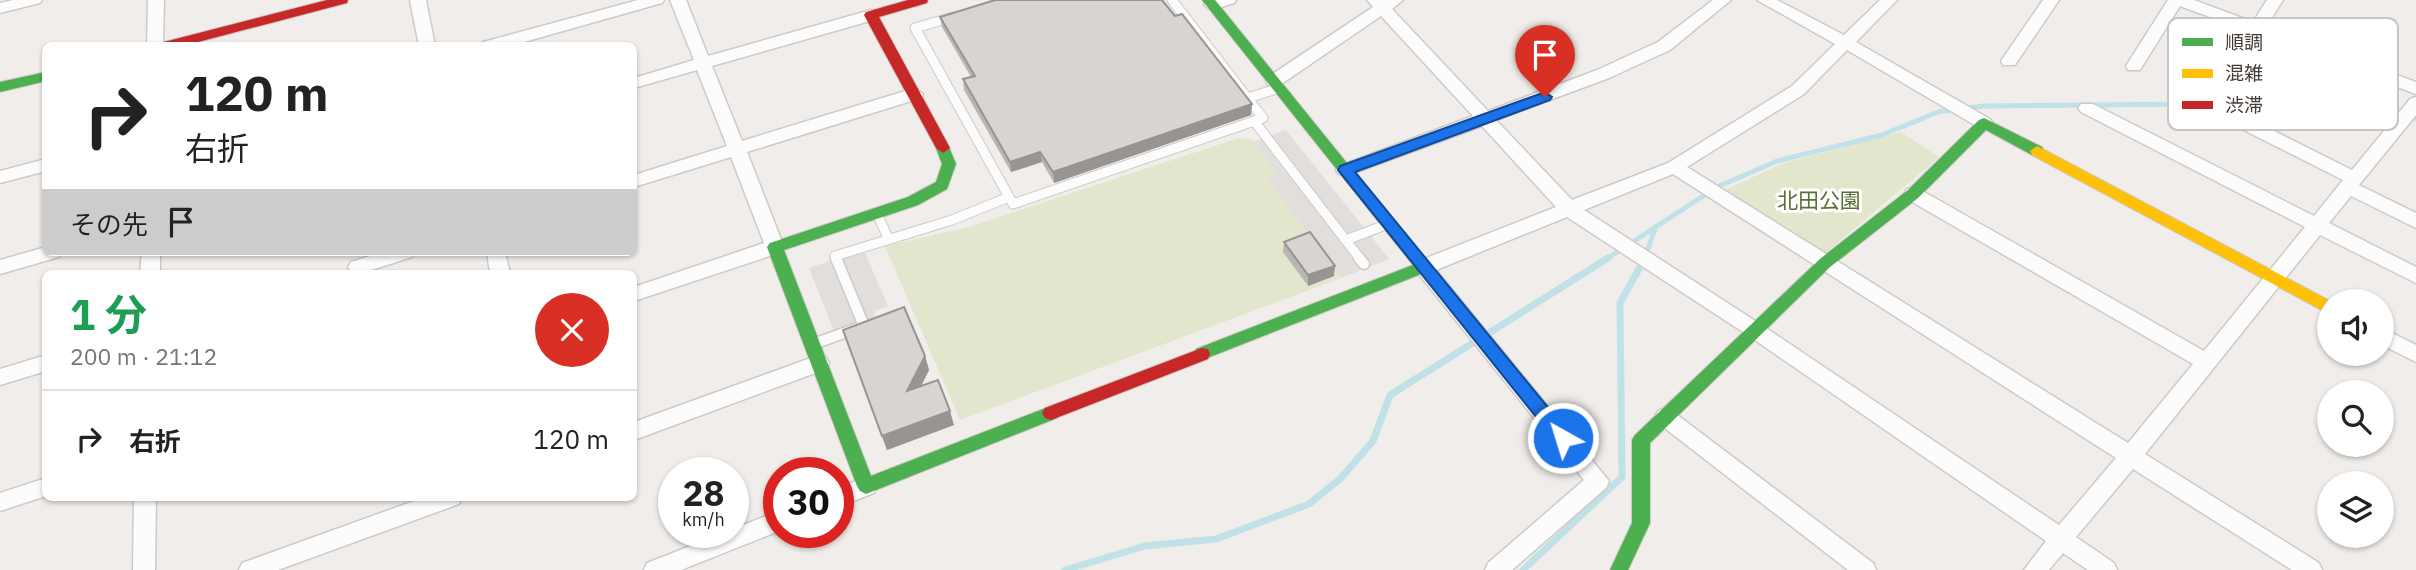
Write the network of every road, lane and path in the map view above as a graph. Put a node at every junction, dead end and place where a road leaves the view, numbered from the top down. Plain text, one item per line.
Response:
1 (34, 0) edge
2 (156, 0) edge
3 (342, 0) edge
4 (418, 0) edge
5 (656, 0) edge
6 (678, 0) edge
7 (922, 0) edge
8 (1172, 0) edge
9 (1228, 0) edge
10 (1723, 0) edge
11 (1765, 0) edge
12 (1889, 0) edge
13 (2051, 0) edge
14 (2178, 0) edge
15 (2275, 0) edge
16 (1210, 3) edge
17 (1384, 3) edge
18 (0, 8) edge
19 (963, 14) edge
20 (871, 15) junction
21 (2228, 18) edge
22 (2265, 18) edge
23 (155, 42) edge
24 (180, 42) edge
25 (426, 42) edge
26 (504, 42) edge
27 (1845, 42) junction
28 (2010, 61) dead end
29 (702, 63) junction
30 (2134, 66) dead end
31 (42, 77) edge
32 (2398, 81) edge
33 (637, 82) edge
34 (1276, 85) junction
35 (0, 87) edge
36 (2416, 88) edge
37 (915, 94) junction
38 (1248, 99) junction
39 (2416, 103) edge
40 (2087, 108) dead end
41 (1484, 118) junction
42 (1254, 121) junction
43 (1984, 124) junction
44 (2398, 125) edge
45 (2254, 130) edge
46 (2393, 130) edge
47 (736, 150) junction
48 (42, 165) edge
49 (1674, 167) junction
50 (1345, 170) junction
51 (0, 177) edge
52 (637, 180) edge
53 (2350, 182) junction
54 (1913, 194) junction
55 (1009, 197) junction
56 (1569, 209) junction
57 (877, 213) junction
58 (2416, 221) edge
59 (1388, 224) junction
60 (2315, 225) junction
61 (888, 238) junction
62 (1346, 240) junction
63 (775, 247) junction
64 (42, 255) edge
65 (392, 256) edge
66 (1825, 263) junction
67 (1364, 264) dead end
68 (0, 267) edge
69 (358, 267) dead end
70 (1423, 267) junction
71 (2416, 276) edge
72 (2274, 279) junction
73 (637, 293) edge
74 (2317, 302) edge
75 (1756, 331) junction
76 (2394, 343) edge
77 (816, 354) junction
78 (2416, 355) edge
79 (2206, 362) junction
80 (42, 363) edge
81 (0, 377) edge
82 (1665, 417) junction
83 (637, 430) edge
84 (2130, 457) junction
85 (866, 486) junction
86 (42, 488) edge
87 (854, 491) edge
88 (145, 501) edge
89 (0, 502) edge
90 (415, 503) edge
91 (763, 527) edge
92 (2060, 539) junction
93 (144, 570) edge
94 (250, 570) edge
95 (655, 570) edge
96 (1496, 570) edge
97 (1619, 570) edge
98 (1864, 570) edge
99 (2035, 570) edge
100 (2106, 570) edge
101 (2311, 570) edge

1 - 18 street
2 - 23 street
3 - 24 street
4 - 25 street
5 - 26 street
6 - 29 street
7 - 20 street
8 - 38 lane
9 - 16 street
10 - 41 street
11 - 27 street
12 - 27 street
13 - 28 street
14 - 21 street
14 - 30 street
15 - 22 street
16 - 34 street
17 - 34 street
17 - 41 street
19 - 55 lane
20 - 29 street
20 - 37 street
27 - 43 street
27 - 49 street
29 - 33 street
29 - 47 street
31 - 35 street
32 - 36 street
34 - 38 lane
34 - 50 street
37 - 47 street
37 - 57 street
38 - 42 lane
39 - 44 street
40 - 60 street
41 - 50 street
41 - 56 street
42 - 55 lane
42 - 62 lane
43 - 54 street
43 - 72 street
45 - 53 street
46 - 53 street
47 - 52 street
47 - 63 street
48 - 51 street
49 - 56 street
49 - 66 street
50 - 59 street
53 - 58 street
53 - 60 street
54 - 66 street
54 - 79 street
55 - 61 lane
56 - 70 street
56 - 75 street
57 - 61 lane
57 - 63 street
59 - 62 lane
59 - 70 street
60 - 71 street
60 - 72 street
61 - 77 lane
62 - 67 lane
63 - 73 street
63 - 77 street
64 - 68 street
65 - 69 street
66 - 75 street
66 - 84 street
70 - 85 street
70 - 96 street
72 - 74 street
72 - 79 street
75 - 82 street
75 - 92 street
76 - 78 street
77 - 83 street
77 - 85 street
79 - 84 street
80 - 81 street
82 - 97 street
82 - 98 street
84 - 92 street
84 - 101 street
85 - 87 street
86 - 89 street
88 - 93 street
90 - 94 street
91 - 95 street
92 - 99 street
92 - 100 street

